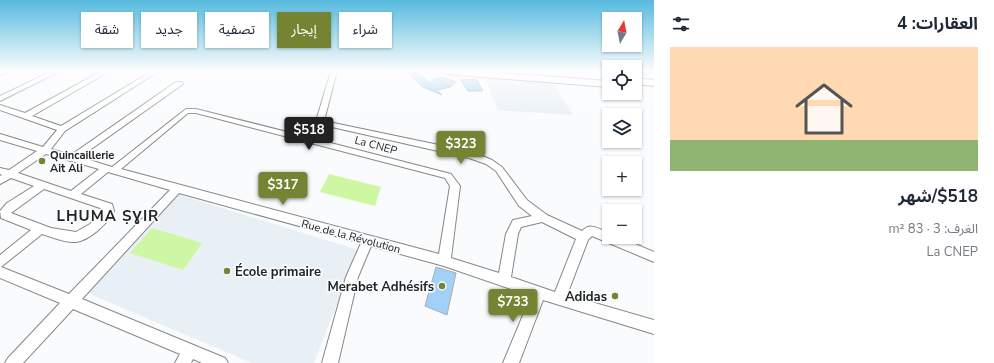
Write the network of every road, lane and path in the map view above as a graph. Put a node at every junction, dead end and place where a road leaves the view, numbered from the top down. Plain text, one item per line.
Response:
1 (21, 88) edge
2 (77, 88) edge
3 (129, 88) edge
4 (173, 88) edge
5 (329, 88) edge
6 (0, 98) edge
7 (0, 107) edge
8 (26, 116) junction
9 (319, 122) junction
10 (62, 129) junction
11 (0, 137) edge
12 (314, 141) junction
13 (45, 150) junction
14 (73, 158) junction
15 (110, 169) junction
16 (0, 171) edge
17 (10, 174) junction
18 (0, 181) edge
19 (43, 185) junction
20 (176, 189) junction
21 (73, 195) junction
22 (542, 218) junction
23 (41, 228) junction
24 (587, 234) junction
25 (368, 240) junction
26 (654, 257) edge
27 (444, 261) junction
28 (0, 262) edge
29 (0, 272) edge
30 (504, 281) junction
31 (539, 292) junction
32 (559, 299) junction
33 (70, 301) junction
34 (654, 326) edge
35 (186, 357) edge
36 (13, 363) edge
37 (220, 363) edge
38 (330, 363) edge
39 (511, 363) edge

1 - 6 street
2 - 8 street
3 - 10 street
4 - 14 street
5 - 9 street
7 - 8 street
8 - 10 street
9 - 12 street
9 - 22 street
10 - 13 street
11 - 13 street, Rue de la Révolution
12 - 15 street, La CNEP
12 - 27 street, La CNEP
13 - 14 street, Rue de la Révolution
13 - 17 street
14 - 15 street, Rue de la Révolution
15 - 20 street, Rue de la Révolution
15 - 21 street
16 - 17 street
17 - 18 street
17 - 19 street
19 - 21 street
19 - 23 street
20 - 25 street, Rue de la Révolution
20 - 33 street
21 - 23 street
22 - 24 street
22 - 30 street
23 - 28 street
24 - 26 street
24 - 32 street
25 - 27 street, Rue de la Révolution
25 - 38 street
27 - 30 street, Rue de la Révolution
29 - 33 street
30 - 31 street, Rue de la Révolution
31 - 32 street, Rue de la Révolution
31 - 39 street
32 - 34 street, Rue de la Révolution
33 - 35 street
33 - 36 street
35 - 37 street

